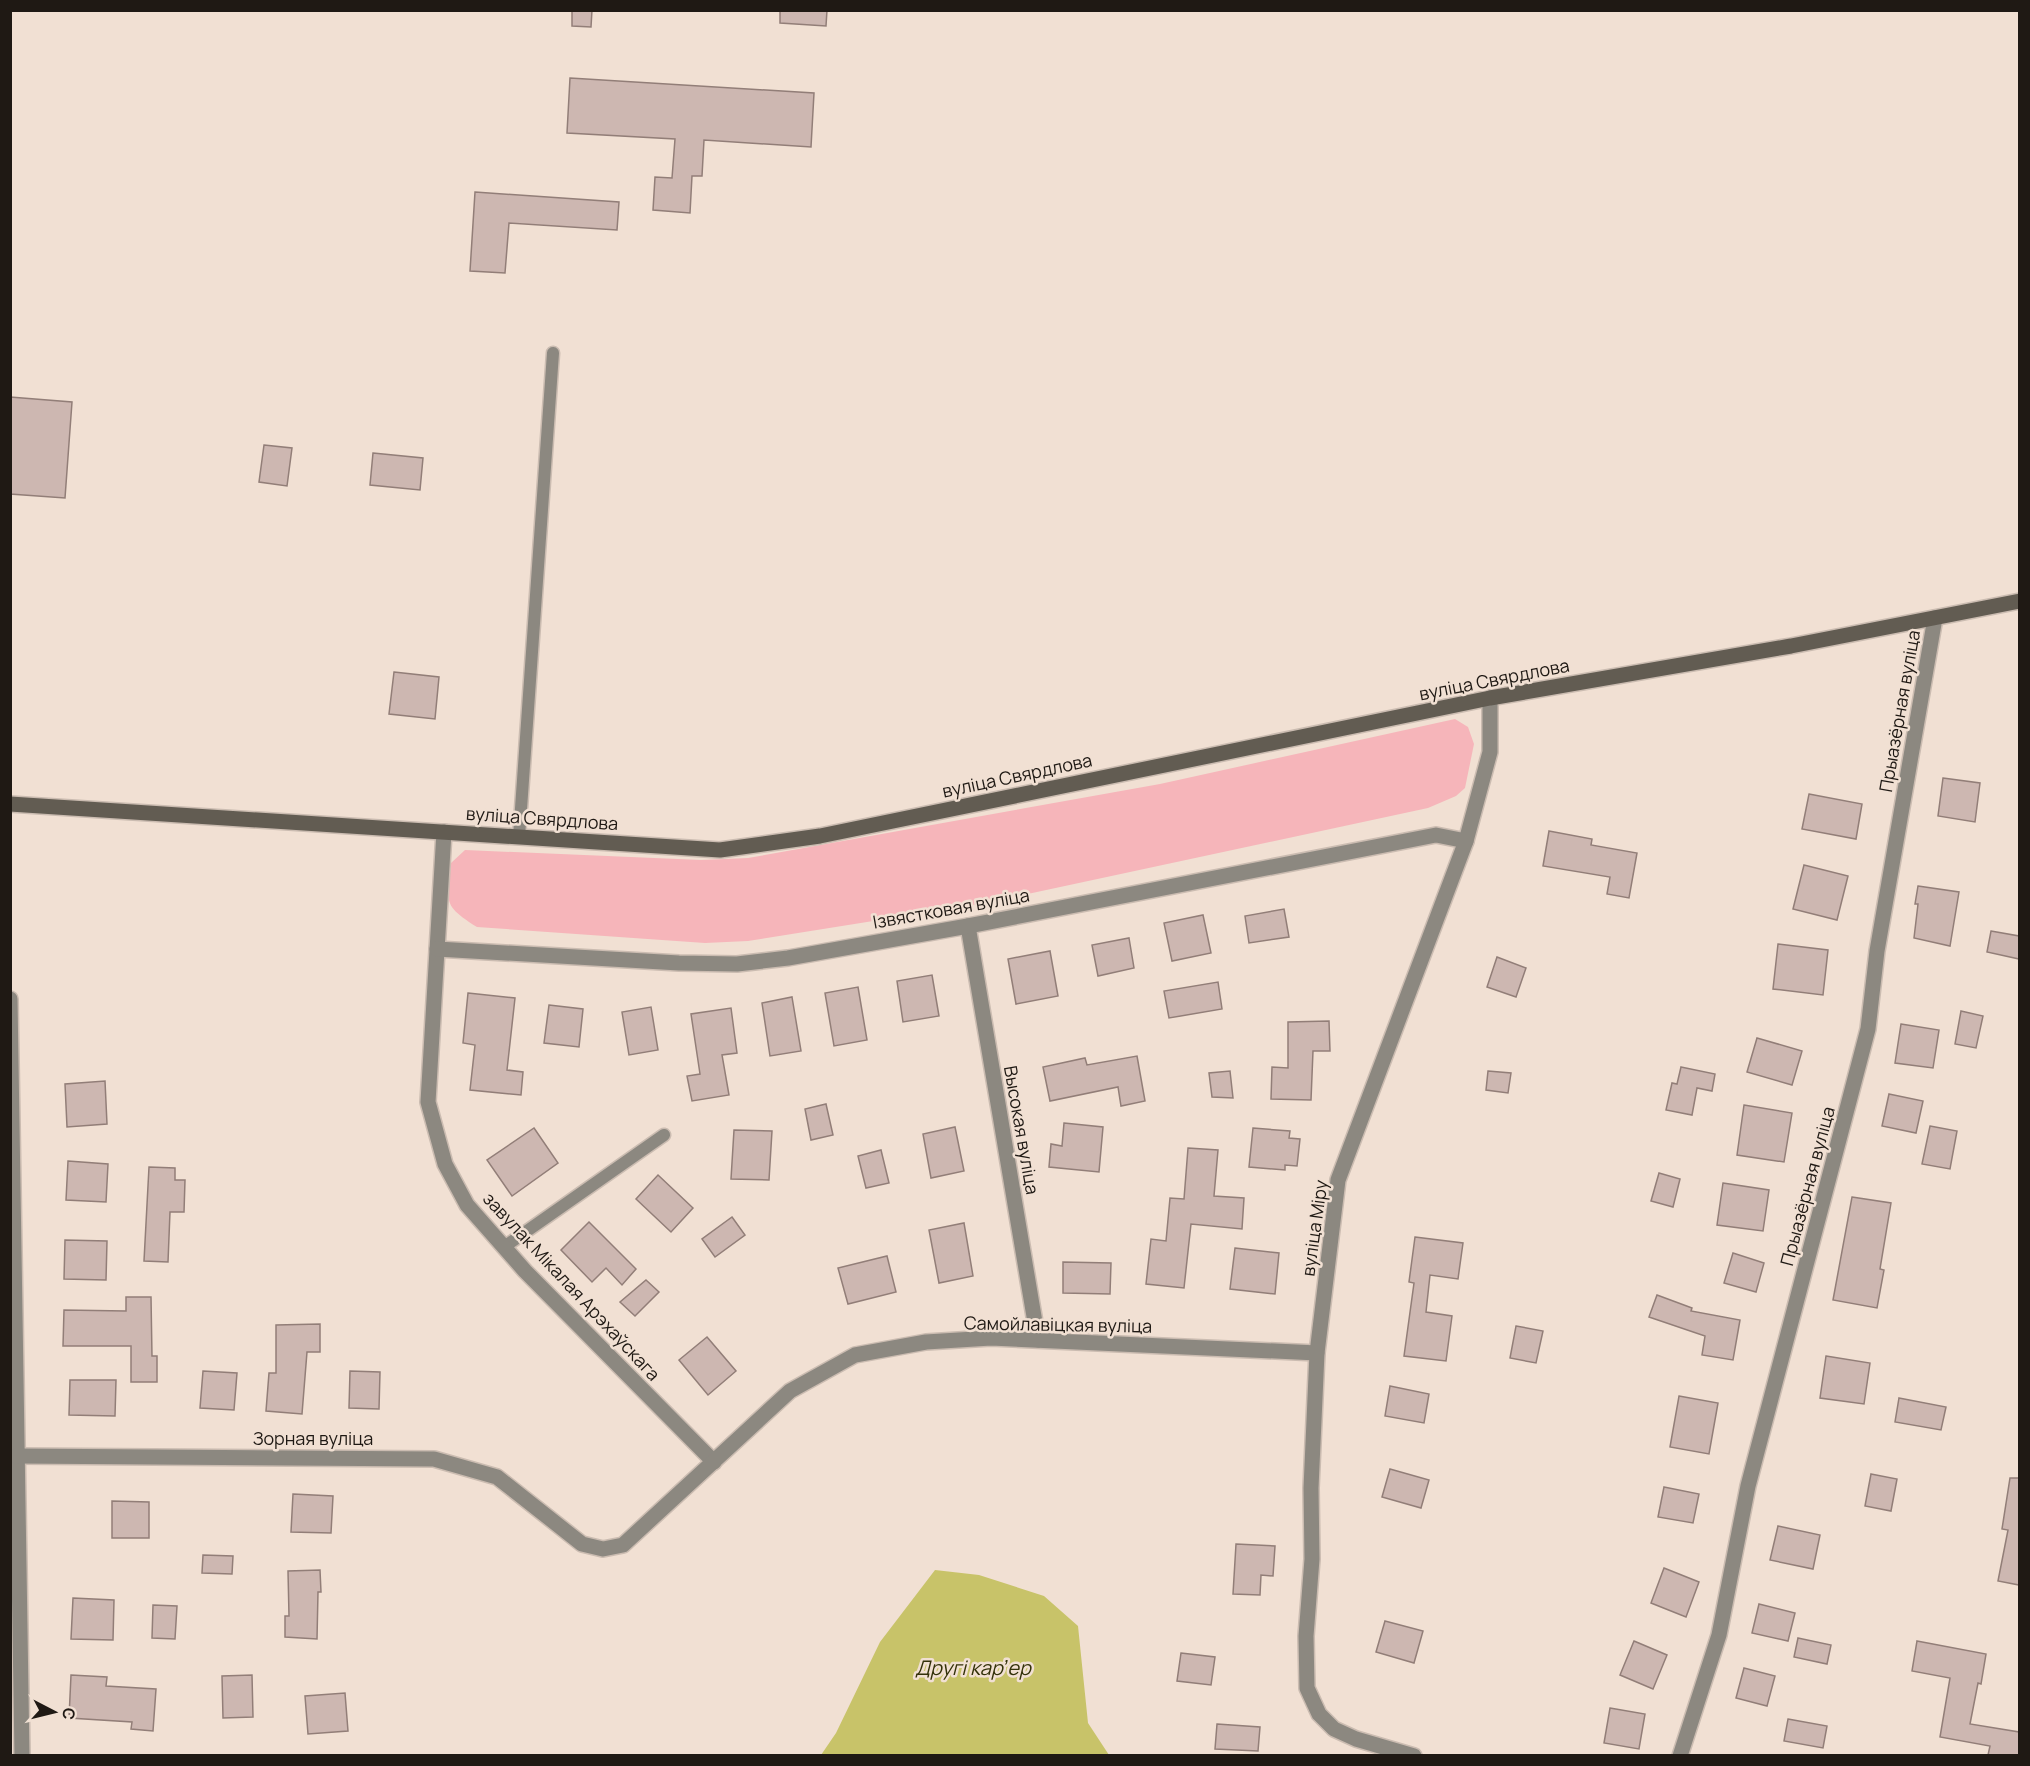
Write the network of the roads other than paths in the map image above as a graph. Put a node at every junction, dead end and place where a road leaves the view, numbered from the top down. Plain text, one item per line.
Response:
1 (553, 353) dead end
2 (2019, 601) edge
3 (1935, 618) junction
4 (1490, 698) junction
5 (10, 804) edge
6 (444, 832) junction
7 (519, 837) junction
8 (1466, 841) junction
9 (968, 926) junction
10 (437, 949) junction
11 (10, 999) edge
12 (664, 1135) dead end
13 (504, 1247) junction
14 (1038, 1340) junction
15 (1317, 1353) junction
16 (14, 1456) edge
17 (714, 1462) junction
18 (582, 1544) joint
19 (16, 1685) edge
20 (22, 1755) edge
21 (1414, 1755) edge
22 (1680, 1755) edge

1 - 7 lane
2 - 3 street, вуліца Свярдлова
3 - 4 street, вуліца Свярдлова
3 - 22 street, Прыазёрная вуліца
4 - 7 street, вуліца Свярдлова
4 - 8 street, вуліца Міру
5 - 6 street, вуліца Свярдлова
6 - 7 street, вуліца Свярдлова
6 - 10 street, завулак Мікалая Арэхаўскага
8 - 9 street, Ізвястковая вуліца
8 - 15 street, вуліца Міру
9 - 10 street, Ізвястковая вуліца
9 - 14 street, Высокая вуліца
10 - 13 street, завулак Мікалая Арэхаўскага
11 - 16 street
12 - 13 lane
13 - 17 street, завулак Мікалая Арэхаўскага
14 - 15 street, Самойлавіцкая вуліца
14 - 17 street, Самойлавіцкая вуліца
15 - 21 street, вуліца Міру
16 - 18 street, Зорная вуліца
16 - 19 street
17 - 18 street, Самойлавіцкая вуліца
19 - 20 street

